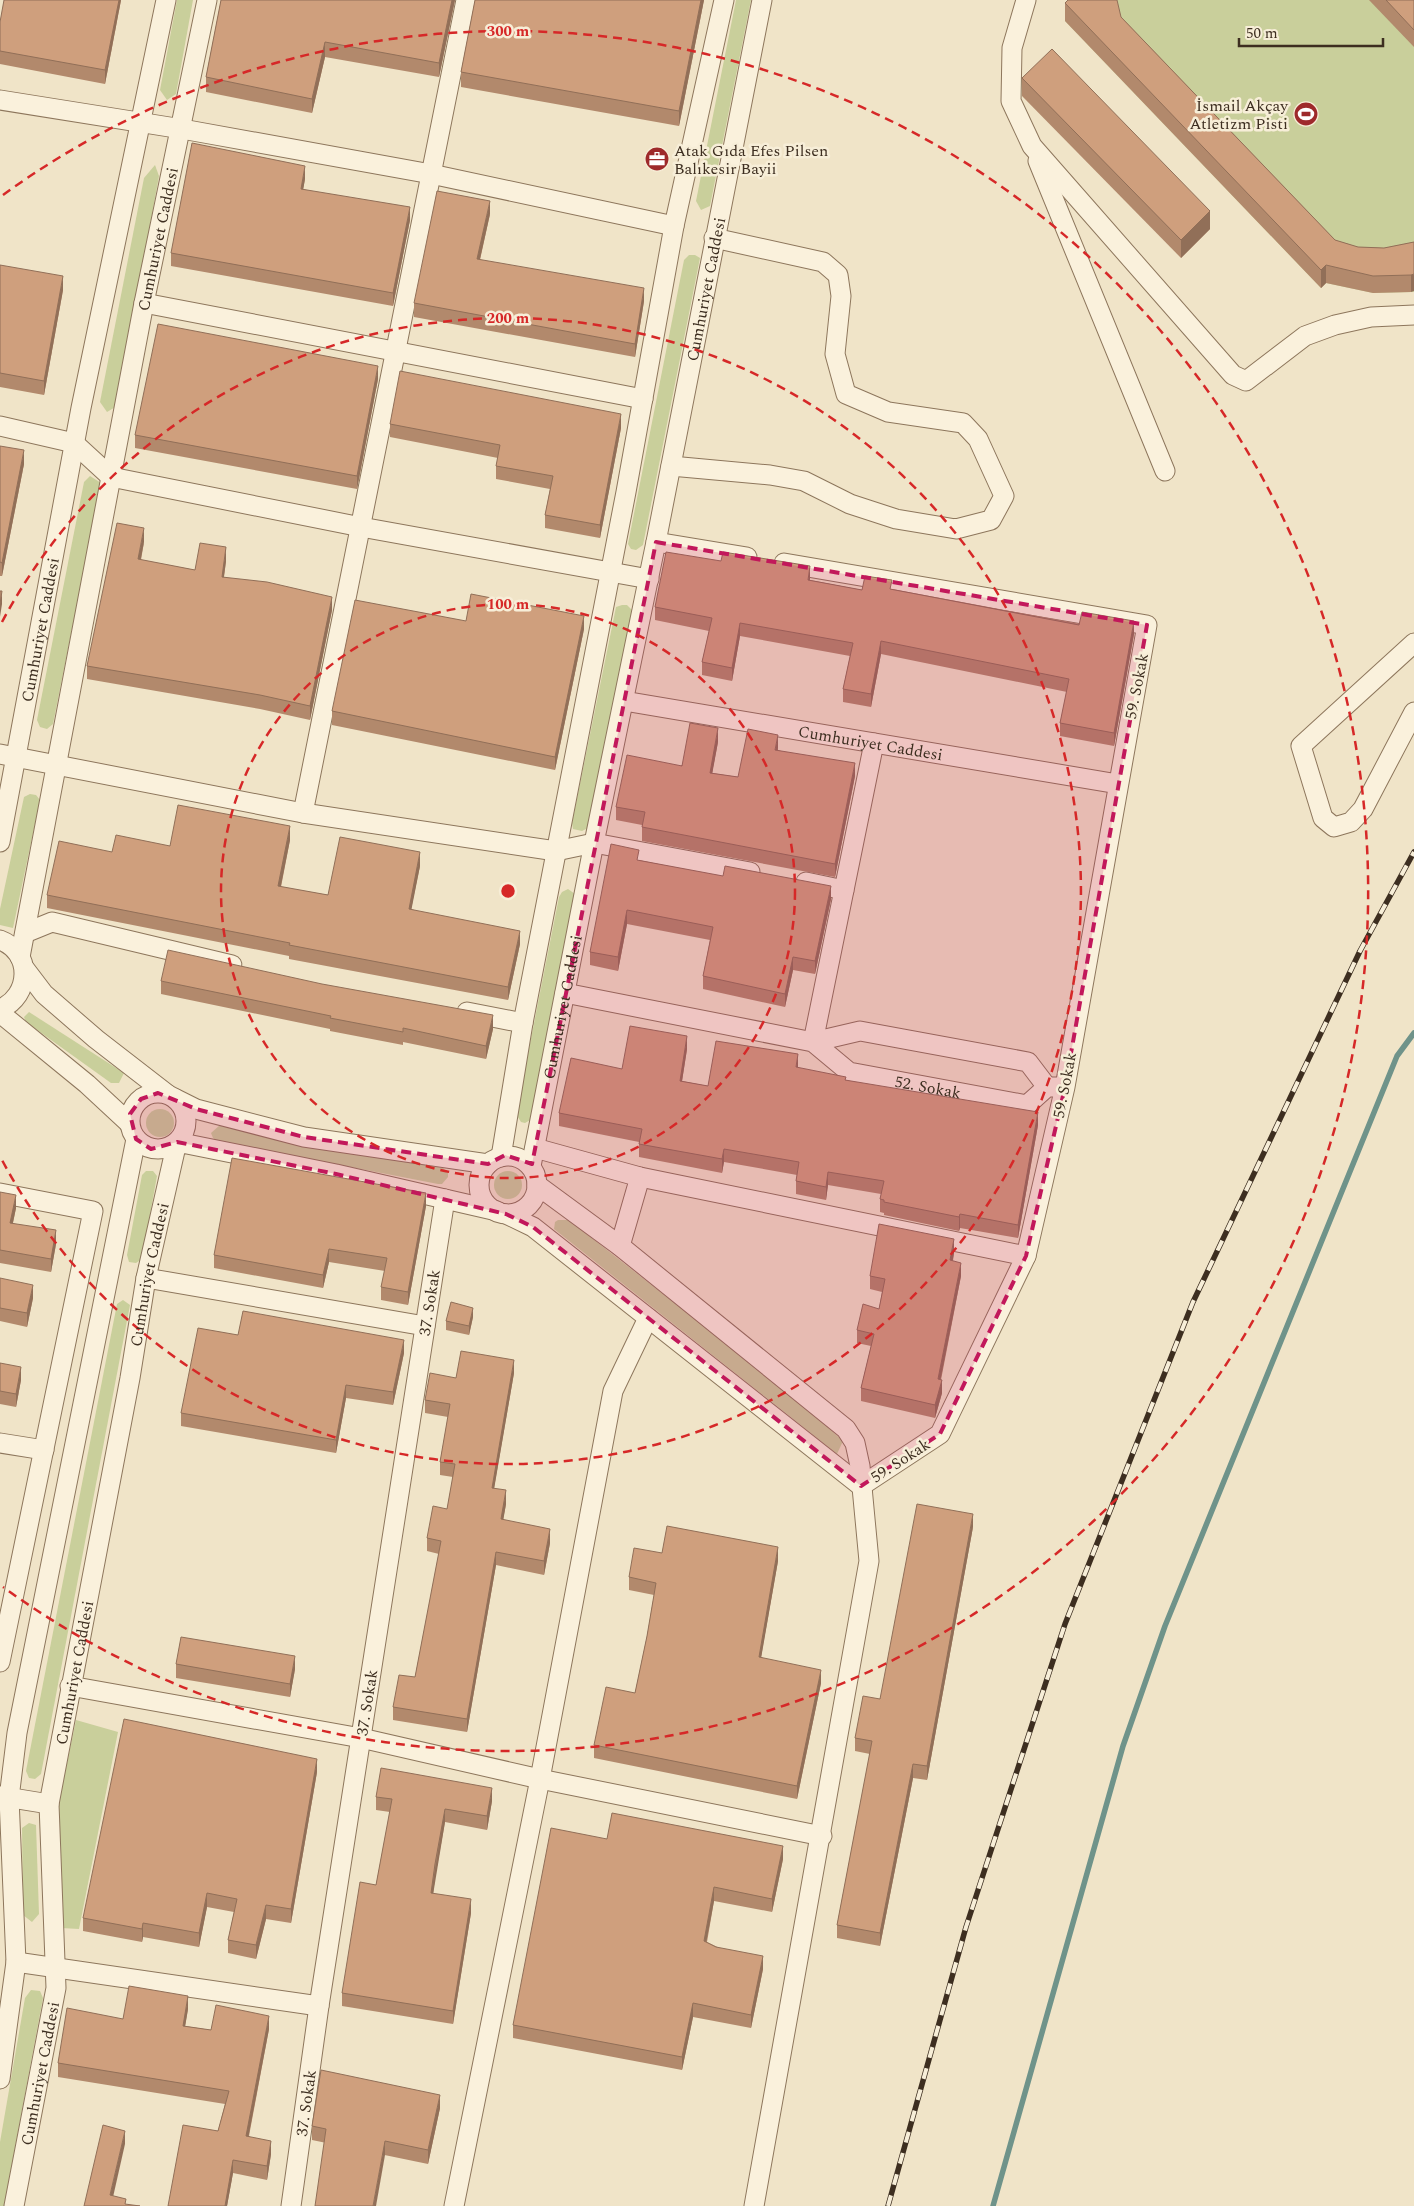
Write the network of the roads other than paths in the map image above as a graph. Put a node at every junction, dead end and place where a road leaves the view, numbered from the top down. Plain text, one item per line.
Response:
1 (166, 0) edge
2 (207, 0) edge
3 (466, 0) edge
4 (724, 0) edge
5 (762, 0) edge
6 (1026, 0) edge
7 (0, 100) edge
8 (141, 122) junction
9 (182, 129) junction
10 (1032, 146) junction
11 (431, 174) junction
12 (674, 226) junction
13 (714, 238) junction
14 (144, 303) junction
15 (1414, 314) edge
16 (396, 352) junction
17 (643, 399) junction
18 (0, 426) edge
19 (74, 443) junction
20 (671, 466) junction
21 (1165, 472) dead end
22 (111, 477) junction
23 (361, 527) junction
24 (656, 542) junction
25 (610, 572) junction
26 (649, 579) junction
27 (1414, 643) edge
28 (624, 701) junction
29 (1414, 712) edge
30 (874, 743) junction
31 (8, 756) edge
32 (57, 765) junction
33 (1118, 784) junction
34 (303, 813) junction
35 (0, 842) edge
36 (594, 843) junction
37 (556, 851) junction
38 (767, 875) edge
39 (786, 879) edge
40 (844, 890) junction
41 (25, 933) junction
42 (0, 940) edge
43 (22, 963) junction
44 (253, 970) edge
45 (566, 993) junction
46 (446, 1008) edge
47 (0, 1011) edge
48 (523, 1022) junction
49 (813, 1042) junction
50 (1056, 1087) junction
51 (171, 1096) junction
52 (132, 1131) junction
53 (177, 1142) junction
54 (535, 1148) junction
55 (494, 1161) junction
56 (531, 1166) junction
57 (640, 1176) junction
58 (538, 1185) junction
59 (0, 1193) edge
60 (445, 1199) junction
61 (501, 1212) junction
62 (620, 1246) junction
63 (1026, 1256) junction
64 (146, 1278) junction
65 (648, 1318) junction
66 (425, 1326) junction
67 (0, 1442) edge
68 (44, 1450) junction
69 (860, 1486) junction
70 (0, 1662) edge
71 (70, 1686) junction
72 (361, 1738) junction
73 (540, 1779) junction
74 (5, 1797) edge
75 (49, 1804) junction
76 (822, 1836) junction
77 (16, 1962) junction
78 (56, 1968) junction
79 (320, 2006) junction
80 (0, 2079) edge
81 (14, 2206) edge
82 (291, 2206) edge
83 (454, 2206) edge
84 (754, 2206) edge

1 - 8 street, Cumhuriyet Caddesi
2 - 9 street, Cumhuriyet Caddesi
3 - 11 street
4 - 12 street
5 - 13 street, Cumhuriyet Caddesi
6 - 10 street
7 - 8 street
8 - 9 street
8 - 19 street, Cumhuriyet Caddesi
9 - 11 street
9 - 14 street, Cumhuriyet Caddesi
10 - 15 street
10 - 21 street
11 - 12 street
11 - 16 street
12 - 17 street
13 - 20 street, Cumhuriyet Caddesi
13 - 20 street
14 - 16 street
14 - 22 street, Cumhuriyet Caddesi
16 - 17 street
16 - 23 street
17 - 25 street
18 - 19 street
19 - 22 street
19 - 31 street, Cumhuriyet Caddesi
20 - 24 street, Cumhuriyet Caddesi
22 - 23 street
22 - 32 street, Cumhuriyet Caddesi
23 - 25 street
23 - 34 street
24 - 26 street, Cumhuriyet Caddesi
24 - 33 street, 59. Sokak
25 - 26 street
25 - 37 street
26 - 28 street, Cumhuriyet Caddesi
27 - 29 street
28 - 30 street, Cumhuriyet Caddesi
28 - 36 street, Cumhuriyet Caddesi
30 - 33 street, Cumhuriyet Caddesi
30 - 40 street
31 - 32 street
31 - 35 street, Cumhuriyet Caddesi
32 - 34 street
32 - 41 street, Cumhuriyet Caddesi
33 - 50 street, 59. Sokak
34 - 37 street
36 - 37 street
36 - 38 street
36 - 45 street, Cumhuriyet Caddesi
37 - 48 street
39 - 40 street
40 - 49 street
41 - 43 street, Cumhuriyet Caddesi
41 - 44 street
42 - 43 street
43 - 47 street, Cumhuriyet Caddesi
43 - 51 street
45 - 49 street, 52. Sokak
45 - 54 street, Cumhuriyet Caddesi
46 - 48 street
47 - 52 street
48 - 55 street
49 - 50 street, 52. Sokak
49 - 50 street, 52. Sokak
50 - 63 street, 59. Sokak
51 - 52 street
51 - 53 street
51 - 55 street
52 - 53 street
52 - 74 street
53 - 60 street
53 - 64 street, Cumhuriyet Caddesi
54 - 56 street, Cumhuriyet Caddesi
54 - 57 street
55 - 56 street
55 - 61 street
56 - 58 street
57 - 62 street
57 - 63 street
58 - 61 street
58 - 62 street
59 - 68 street
60 - 61 street
60 - 66 street, 37. Sokak
61 - 65 street
62 - 69 street
63 - 69 street, 59. Sokak
64 - 66 street
64 - 71 street, Cumhuriyet Caddesi
65 - 69 street
65 - 73 street
66 - 72 street, 37. Sokak
67 - 68 street
68 - 70 street
69 - 76 street
71 - 72 street
71 - 75 street, Cumhuriyet Caddesi
72 - 73 street
72 - 79 street, 37. Sokak
73 - 76 street
73 - 83 street
74 - 75 street
74 - 77 street
75 - 78 street, Cumhuriyet Caddesi
76 - 84 street
77 - 78 street
77 - 80 street
78 - 79 street
78 - 81 street, Cumhuriyet Caddesi
79 - 82 street, 37. Sokak

